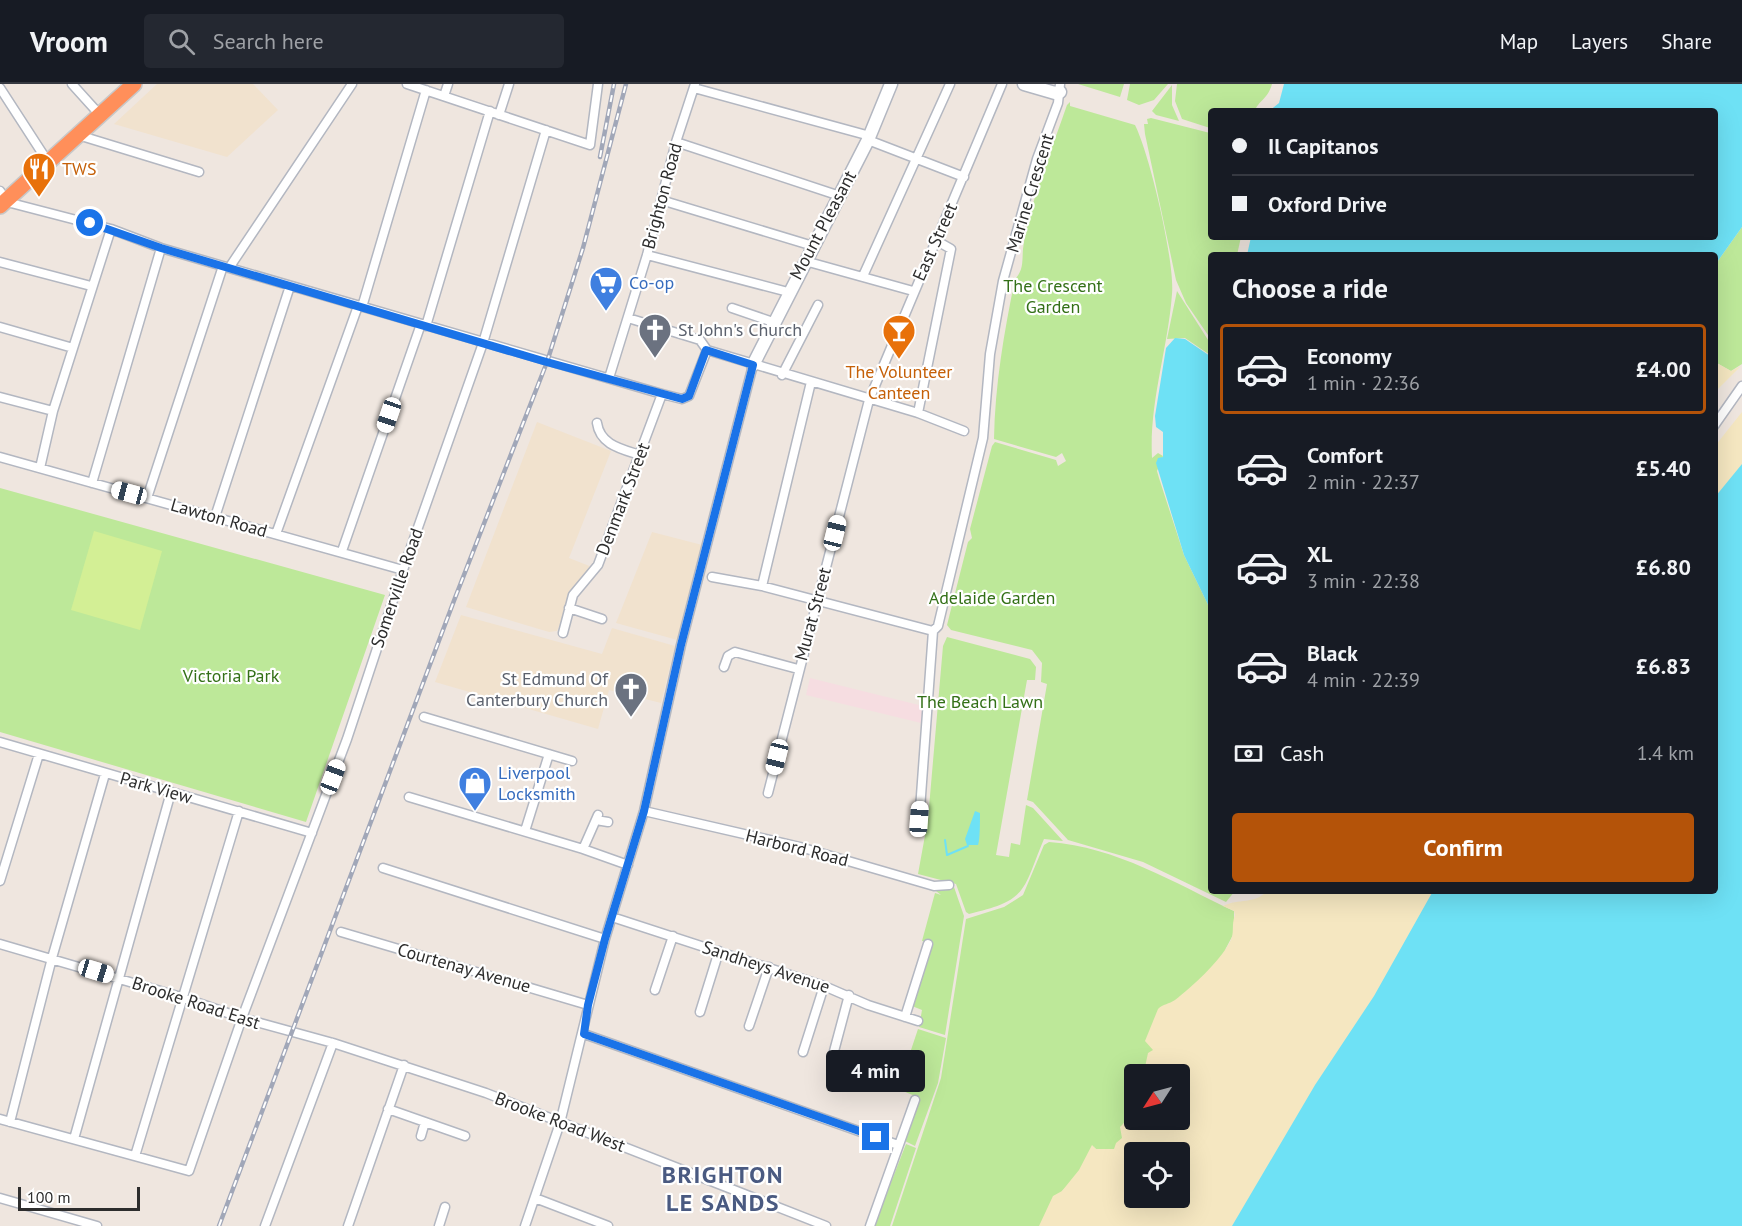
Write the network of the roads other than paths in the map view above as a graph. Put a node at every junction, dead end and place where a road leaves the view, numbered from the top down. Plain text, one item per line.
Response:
1 (72, 84) edge
2 (134, 84) edge
3 (352, 84) edge
4 (407, 84) edge
5 (448, 84) edge
6 (509, 84) edge
7 (598, 84) edge
8 (891, 84) edge
9 (950, 84) edge
10 (1002, 84) edge
11 (1024, 84) edge
12 (695, 86) edge
13 (0, 88) edge
14 (1060, 88) edge
15 (426, 90) junction
16 (444, 96) junction
17 (490, 111) junction
18 (100, 115) junction
19 (499, 115) junction
20 (546, 130) junction
21 (78, 135) junction
22 (869, 138) junction
23 (676, 142) junction
24 (918, 158) junction
25 (48, 162) junction
26 (199, 172) dead end
27 (964, 177) junction
28 (840, 196) junction
29 (2, 200) edge
30 (661, 200) junction
31 (111, 229) junction
32 (937, 241) junction
33 (813, 246) junction
34 (161, 248) junction
35 (647, 255) junction
36 (805, 261) junction
37 (0, 262) edge
38 (226, 267) junction
39 (863, 276) junction
40 (91, 286) junction
41 (290, 286) junction
42 (913, 291) junction
43 (788, 292) junction
44 (818, 305) dead end
45 (360, 306) junction
46 (732, 308) dead end
47 (628, 318) junction
48 (773, 322) junction
49 (423, 325) junction
50 (0, 327) edge
51 (483, 343) junction
52 (73, 348) junction
53 (706, 350) junction
54 (753, 365) junction
55 (782, 375) junction
56 (609, 378) junction
57 (811, 382) junction
58 (1742, 386) edge
59 (662, 394) junction
60 (0, 397) edge
61 (869, 400) junction
62 (53, 411) junction
63 (918, 413) junction
64 (1718, 420) edge
65 (586, 428) dead end
66 (964, 431) dead end
67 (640, 455) junction
68 (0, 457) edge
69 (40, 468) junction
70 (92, 483) junction
71 (147, 498) junction
72 (215, 516) junction
73 (276, 534) junction
74 (342, 551) junction
75 (403, 570) junction
76 (712, 577) dead end
77 (762, 586) junction
78 (818, 600) junction
79 (569, 608) junction
80 (602, 619) dead end
81 (933, 631) junction
82 (562, 633) dead end
83 (724, 667) dead end
84 (798, 669) junction
85 (424, 717) dead end
86 (0, 742) edge
87 (39, 754) junction
88 (549, 754) junction
89 (572, 761) dead end
90 (105, 774) junction
91 (171, 792) junction
92 (768, 793) dead end
93 (408, 797) dead end
94 (239, 811) junction
95 (644, 811) junction
96 (608, 822) dead end
97 (919, 823) dead end
98 (525, 831) junction
99 (312, 833) junction
100 (583, 849) junction
101 (628, 865) junction
102 (383, 868) dead end
103 (0, 881) edge
104 (949, 885) dead end
105 (612, 917) junction
106 (341, 932) dead end
107 (673, 936) junction
108 (605, 939) junction
109 (0, 944) edge
110 (928, 944) dead end
111 (719, 951) junction
112 (52, 958) junction
113 (769, 967) junction
114 (117, 978) junction
115 (824, 986) junction
116 (655, 990) dead end
117 (849, 995) junction
118 (181, 997) junction
119 (588, 1005) junction
120 (700, 1012) dead end
121 (905, 1017) junction
122 (242, 1018) junction
123 (918, 1021) dead end
124 (749, 1026) dead end
125 (289, 1031) joint
126 (584, 1034) junction
127 (333, 1043) junction
128 (803, 1052) dead end
129 (833, 1055) dead end
130 (404, 1065) junction
131 (915, 1100) dead end
132 (388, 1109) junction
133 (0, 1119) edge
134 (10, 1122) junction
135 (425, 1122) junction
136 (560, 1123) junction
137 (421, 1136) dead end
138 (465, 1136) dead end
139 (74, 1139) junction
140 (898, 1145) junction
141 (135, 1156) junction
142 (0, 1198) edge
143 (535, 1198) junction
144 (445, 1207) dead end
145 (97, 1226) edge
146 (265, 1226) edge
147 (348, 1226) edge
148 (439, 1226) edge
149 (525, 1226) edge
150 (608, 1226) edge
151 (826, 1226) edge
152 (870, 1226) edge

1 - 18 street
2 - 18 highway
3 - 38 street
4 - 15 street
5 - 16 street
6 - 19 street
7 - 20 street
8 - 22 street, Mount Pleasant
9 - 24 street
10 - 27 street, East Street
11 - 14 street
12 - 22 street
12 - 23 street, Brighton Road
13 - 25 street
14 - 81 street, Marine Crescent
15 - 16 street
15 - 45 street
16 - 17 street
17 - 19 street
17 - 49 street
18 - 21 highway
19 - 20 street
20 - 51 street, Somerville Road
21 - 25 highway
21 - 26 street
22 - 24 street
22 - 28 street, Mount Pleasant
23 - 28 street
23 - 30 street, Brighton Road
24 - 27 street
24 - 39 street
25 - 29 highway
27 - 32 street, East Street
28 - 33 street, Mount Pleasant
29 - 31 street
30 - 33 street
30 - 35 street, Brighton Road
31 - 34 street
31 - 40 street
32 - 42 street, East Street
32 - 63 street
33 - 36 street, Mount Pleasant
34 - 38 street
34 - 70 street
35 - 43 street
35 - 47 street, Brighton Road
36 - 39 street
36 - 43 street, Mount Pleasant
37 - 40 street
38 - 41 street
38 - 71 street
39 - 42 street
40 - 52 street
41 - 45 street
41 - 72 street
42 - 61 street, East Street
43 - 48 street, Mount Pleasant
44 - 55 street
45 - 49 street
45 - 73 street
46 - 48 street
47 - 53 street
47 - 56 street, Brighton Road
48 - 54 street, Mount Pleasant
49 - 51 street
49 - 74 street
50 - 52 street
51 - 56 street
51 - 75 street, Somerville Road
52 - 62 street
53 - 54 street
53 - 59 street
54 - 55 street
54 - 95 street
55 - 57 street
56 - 59 street
57 - 61 street
57 - 77 street
58 - 64 street
59 - 67 street, Denmark Street
60 - 62 street
61 - 63 street
61 - 78 street, Murat Street
62 - 69 street
63 - 66 street
65 - 67 street
67 - 79 street, Denmark Street
68 - 69 street, Lawton Road
69 - 70 street, Lawton Road
70 - 71 street, Lawton Road
71 - 72 street, Lawton Road
72 - 73 street, Lawton Road
73 - 74 street, Lawton Road
74 - 75 street, Lawton Road
75 - 99 street, Somerville Road
76 - 77 street
77 - 78 street
78 - 81 street
78 - 84 street, Murat Street
79 - 80 street
79 - 82 street, Denmark Street
81 - 97 street, Marine Crescent
83 - 84 street
84 - 92 street, Murat Street
85 - 88 street
86 - 87 street, Park View
87 - 90 street, Park View
87 - 103 street
88 - 89 street
88 - 98 street
90 - 91 street, Park View
90 - 112 street
91 - 94 street, Park View
91 - 114 street
93 - 98 street
94 - 99 street, Park View
94 - 118 street
95 - 101 street
95 - 104 street, Harbord Road
96 - 100 street
98 - 100 street
99 - 122 street, Somerville Road
100 - 101 street
101 - 105 street
102 - 108 street
105 - 107 street, Sandheys Avenue
105 - 108 street
106 - 119 street, Courtenay Avenue
107 - 111 street, Sandheys Avenue
107 - 116 street
108 - 119 street
109 - 112 street, Brooke Road East
110 - 121 street
111 - 113 street, Sandheys Avenue
111 - 120 street
112 - 114 street, Brooke Road East
112 - 134 street
113 - 115 street, Sandheys Avenue
113 - 124 street
114 - 118 street, Brooke Road East
114 - 139 street
115 - 117 street, Sandheys Avenue
115 - 128 street
117 - 121 street, Sandheys Avenue
117 - 129 street
118 - 122 street, Brooke Road East
118 - 141 street
119 - 126 street
121 - 123 street, Sandheys Avenue
122 - 125 street, Brooke Road East
122 - 141 street, Somerville Road
125 - 127 street, Brooke Road West
126 - 136 street
126 - 140 street
127 - 130 street, Brooke Road West
127 - 146 street
130 - 132 street
130 - 136 street, Brooke Road West
131 - 140 street
132 - 135 street
132 - 147 street
133 - 134 street
134 - 139 street
135 - 137 street
135 - 138 street
136 - 143 street
136 - 151 street, Brooke Road West
139 - 141 street
140 - 152 street
142 - 145 street
143 - 149 street
143 - 150 street
144 - 148 street

